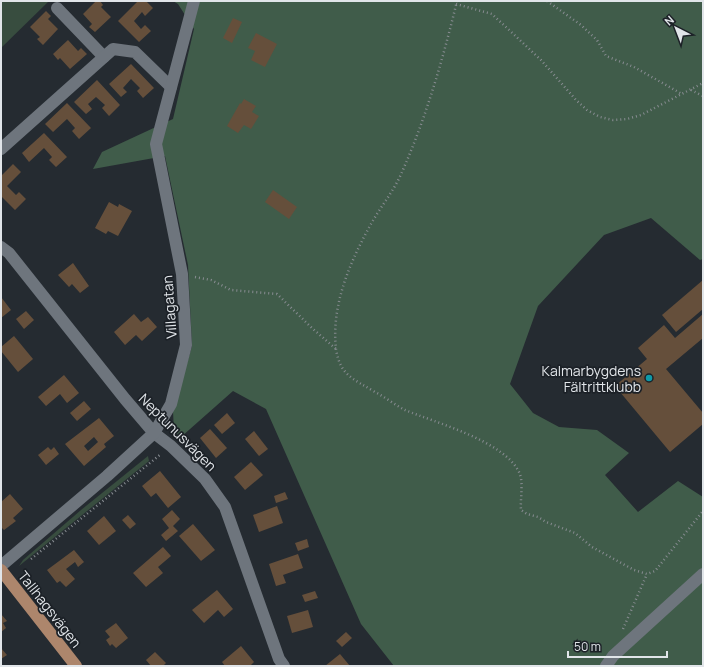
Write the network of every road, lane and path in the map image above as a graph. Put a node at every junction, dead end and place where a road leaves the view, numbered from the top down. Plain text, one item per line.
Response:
1 (194, 1) edge
2 (547, 1) edge
3 (457, 2) edge
4 (57, 8) dead end
5 (104, 57) junction
6 (703, 83) edge
7 (171, 87) junction
8 (691, 90) junction
9 (682, 94) junction
10 (703, 96) edge
11 (1, 149) edge
12 (1, 247) edge
13 (182, 275) junction
14 (336, 349) junction
15 (154, 433) junction
16 (171, 446) junction
17 (703, 511) edge
18 (25, 563) dead end
19 (1, 566) edge
20 (1, 570) edge
21 (647, 574) junction
22 (703, 574) edge
23 (622, 631) dead end
24 (76, 666) edge
25 (284, 666) edge
26 (606, 666) edge

1 - 7 street, Villagatan
2 - 9 path
3 - 9 path
3 - 14 path
4 - 5 street
5 - 7 street
5 - 11 street
6 - 8 path
7 - 13 street, Villagatan
8 - 9 path
8 - 10 path
12 - 15 street, Neptunusvägen
13 - 14 path
13 - 15 street, Villagatan
14 - 21 path
15 - 16 street, Neptunusvägen
15 - 19 street, Villagatan
16 - 18 path
16 - 25 street, Neptunusvägen
17 - 21 path
20 - 24 main road, Tallhagsvägen
21 - 23 path
22 - 26 street

